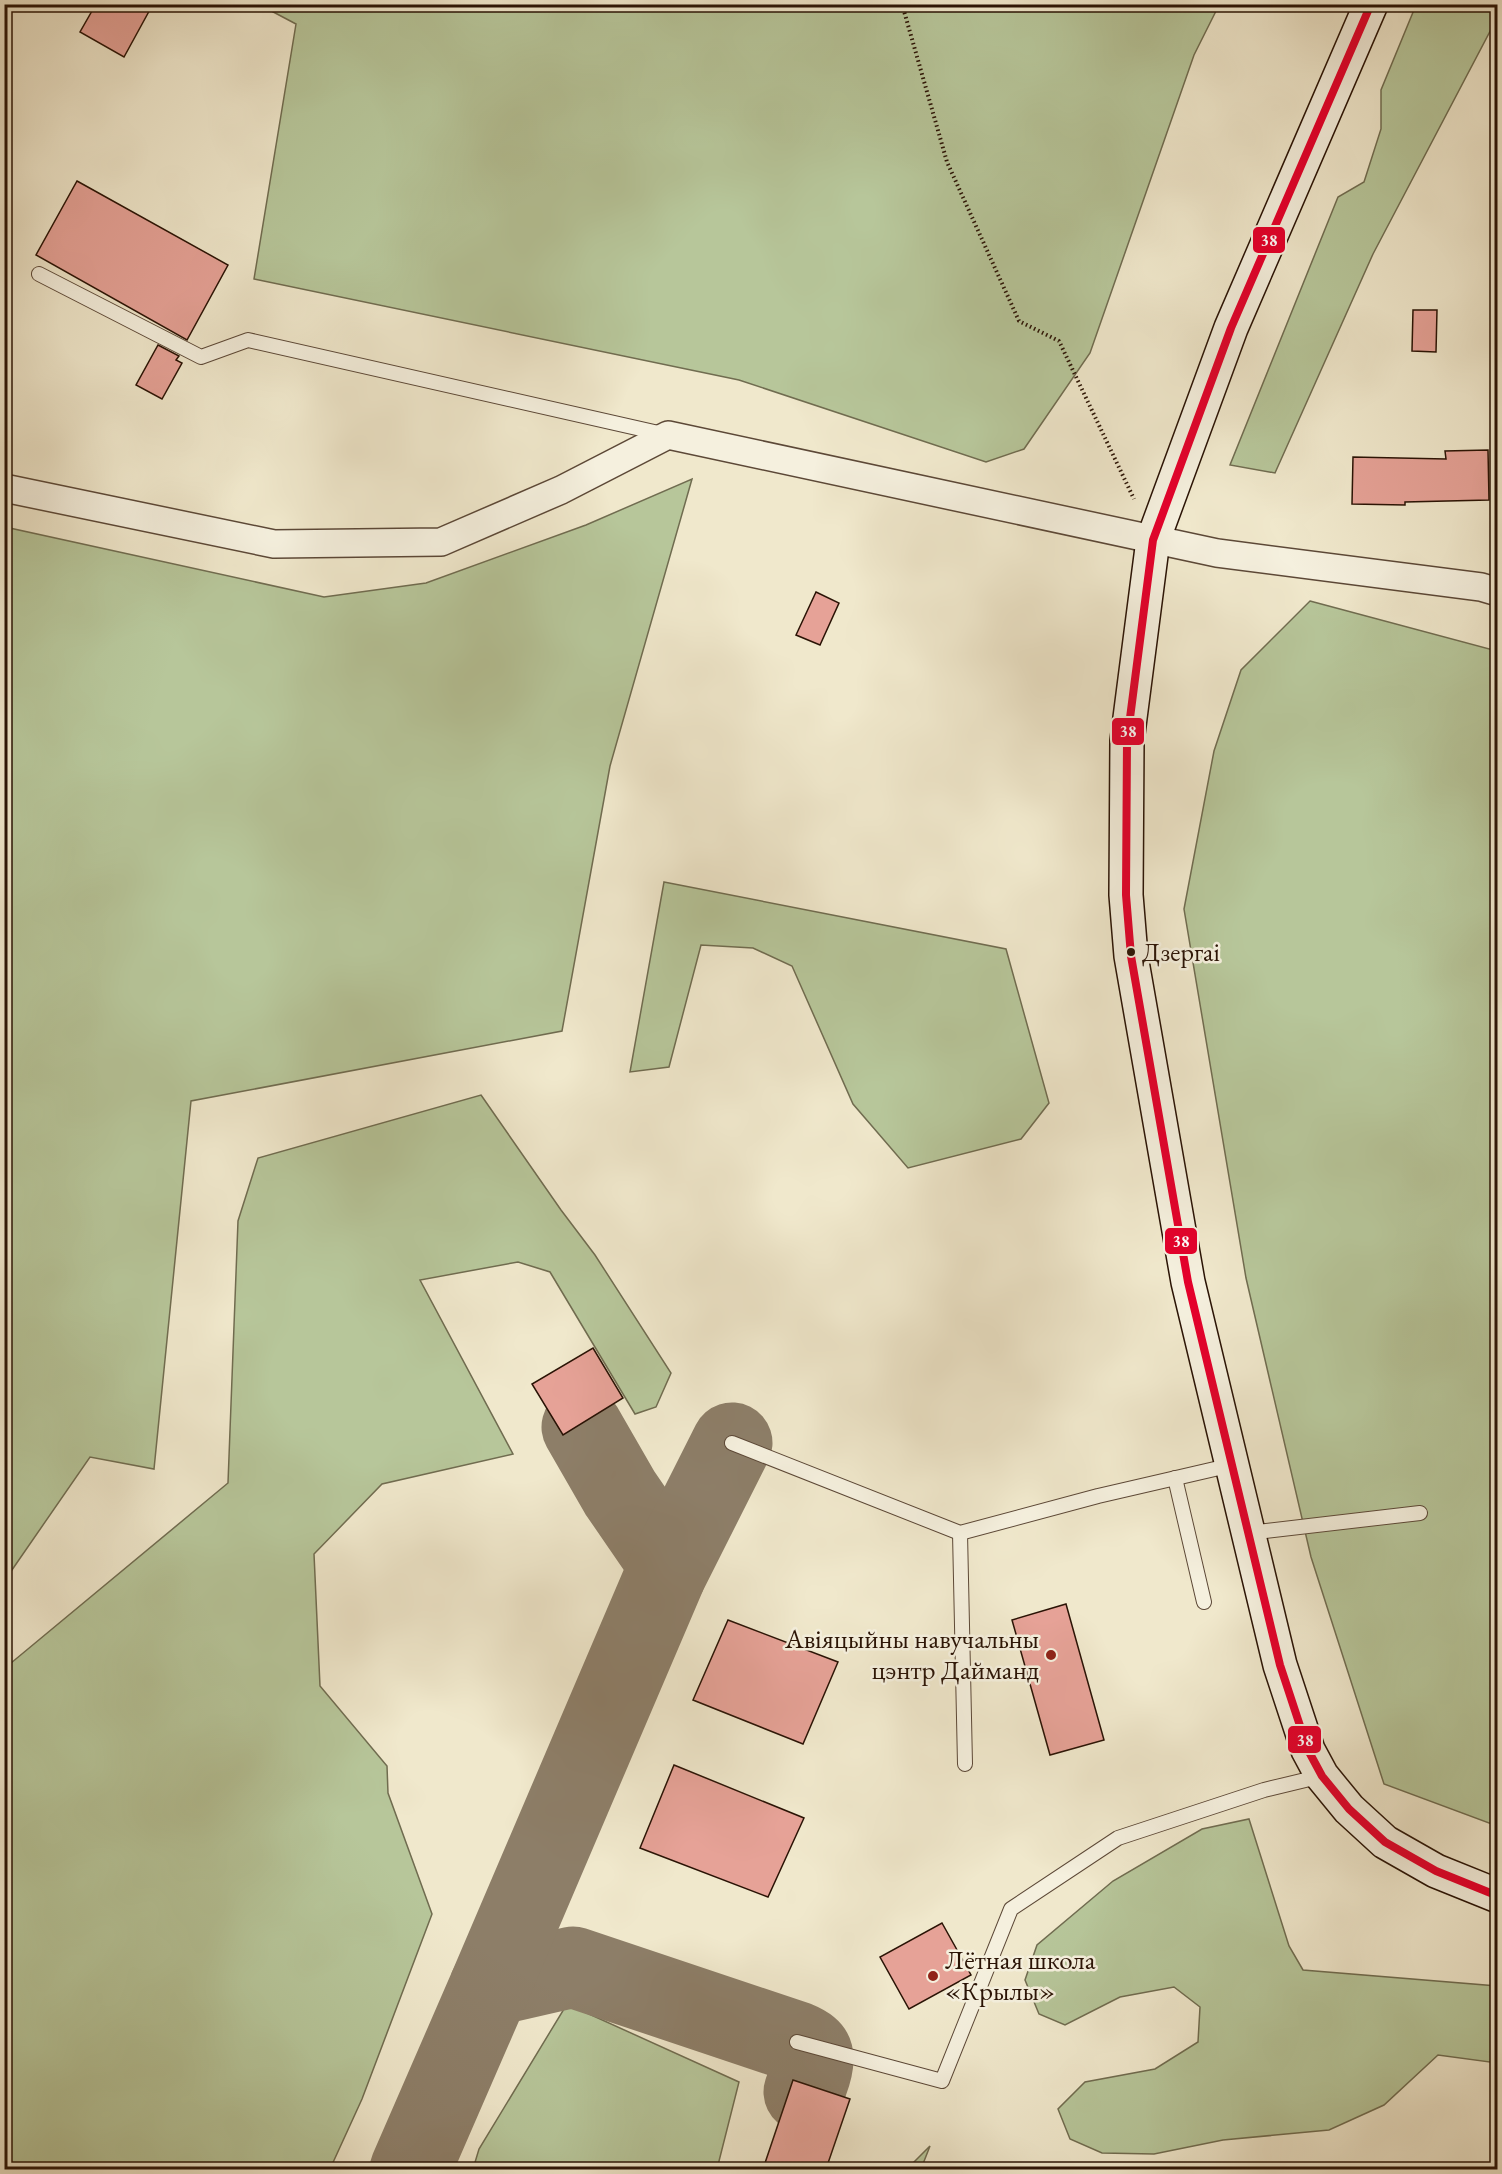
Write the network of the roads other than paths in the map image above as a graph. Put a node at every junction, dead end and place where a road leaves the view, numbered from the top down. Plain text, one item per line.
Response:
1 (1371, 4) edge
2 (39, 274) dead end
3 (668, 435) junction
4 (4, 488) edge
5 (1153, 540) junction
6 (1497, 592) edge
7 (732, 1443) dead end
8 (1232, 1465) junction
9 (1176, 1478) junction
10 (1420, 1513) dead end
11 (960, 1533) junction
12 (1249, 1533) junction
13 (1204, 1602) dead end
14 (965, 1764) dead end
15 (1322, 1776) junction
16 (1497, 1896) edge
17 (797, 2042) dead end

1 - 5 street
2 - 3 lane
3 - 4 street
3 - 5 street
5 - 6 street
5 - 8 street
7 - 11 lane
8 - 9 lane
8 - 12 street
9 - 11 lane
9 - 13 lane
10 - 12 lane
11 - 14 lane
12 - 15 street
15 - 16 street
15 - 17 lane

